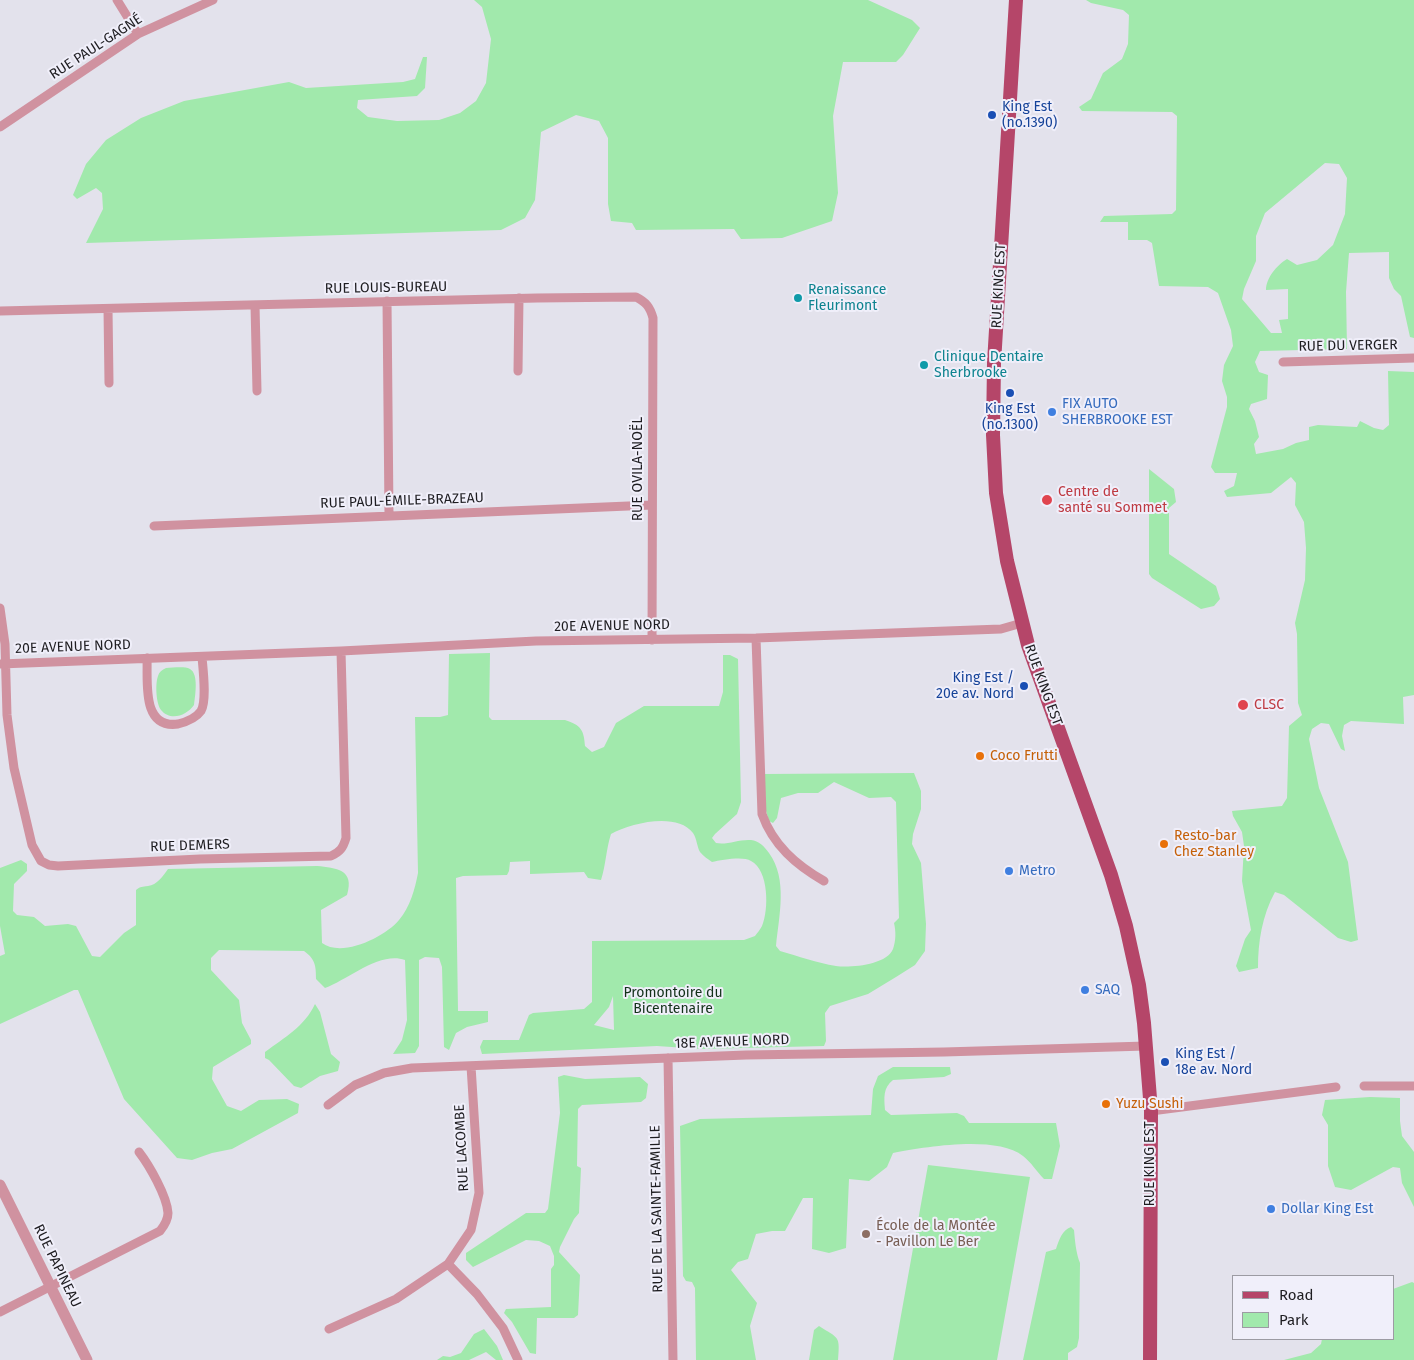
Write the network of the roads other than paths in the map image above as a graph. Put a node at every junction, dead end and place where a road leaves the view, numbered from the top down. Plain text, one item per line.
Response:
1 (117, 0) edge
2 (213, 0) edge
3 (1016, 0) edge
4 (138, 34) junction
5 (0, 127) edge
6 (519, 298) junction
7 (387, 301) junction
8 (645, 301) joint
9 (255, 305) junction
10 (108, 309) junction
11 (0, 311) edge
12 (1414, 358) edge
13 (1283, 362) dead end
14 (518, 371) dead end
15 (108, 383) dead end
16 (257, 391) dead end
17 (652, 505) junction
18 (389, 515) junction
19 (154, 526) dead end
20 (0, 608) edge
21 (1022, 623) junction
22 (756, 638) junction
23 (652, 640) junction
24 (341, 651) junction
25 (202, 657) junction
26 (147, 658) junction
27 (3, 664) edge
28 (824, 881) dead end
29 (1146, 1046) junction
30 (668, 1058) junction
31 (471, 1066) junction
32 (1364, 1086) dead end
33 (1414, 1086) edge
34 (1336, 1087) dead end
35 (328, 1105) dead end
36 (1151, 1111) junction
37 (139, 1152) dead end
38 (0, 1185) edge
39 (448, 1264) junction
40 (50, 1288) junction
41 (0, 1312) edge
42 (329, 1329) dead end
43 (87, 1360) edge
44 (518, 1360) edge
45 (673, 1360) edge
46 (1150, 1360) edge

1 - 4 street
2 - 4 street, RUE PAUL-GAGNÉ
3 - 21 main road, RUE KING EST
4 - 5 street, RUE PAUL-GAGNÉ
6 - 7 street, RUE LOUIS-BUREAU
6 - 8 street, RUE LOUIS-BUREAU
6 - 14 street
7 - 9 street, RUE LOUIS-BUREAU
7 - 18 street
8 - 17 street, RUE OVILA-NOËL
9 - 10 street, RUE LOUIS-BUREAU
9 - 16 street
10 - 11 street, RUE LOUIS-BUREAU
10 - 15 street
12 - 13 street, RUE DU VERGER
17 - 18 street, RUE PAUL-ÉMILE-BRAZEAU
17 - 23 street, RUE OVILA-NOËL
18 - 19 street, RUE PAUL-ÉMILE-BRAZEAU
20 - 27 street
21 - 22 street, 20E AVENUE NORD
21 - 29 main road, RUE KING EST
22 - 23 street, 20E AVENUE NORD
22 - 28 street
23 - 24 street, 20E AVENUE NORD
24 - 25 street, 20E AVENUE NORD
24 - 27 street, RUE DEMERS
25 - 26 street, 20E AVENUE NORD
25 - 26 street, 20E AVENUE NORD
26 - 27 street, 20E AVENUE NORD
29 - 30 street, 18E AVENUE NORD
29 - 36 main road, RUE KING EST
30 - 31 street, 18E AVENUE NORD
30 - 45 street, RUE DE LA SAINTE-FAMILLE
31 - 35 street, 18E AVENUE NORD
31 - 39 street, RUE LACOMBE
32 - 33 street
34 - 36 street
36 - 46 main road, RUE KING EST
37 - 40 street
38 - 40 street, RUE PAPINEAU
39 - 42 street, RUE LACOMBE
39 - 44 street
40 - 41 street
40 - 43 street, RUE PAPINEAU

